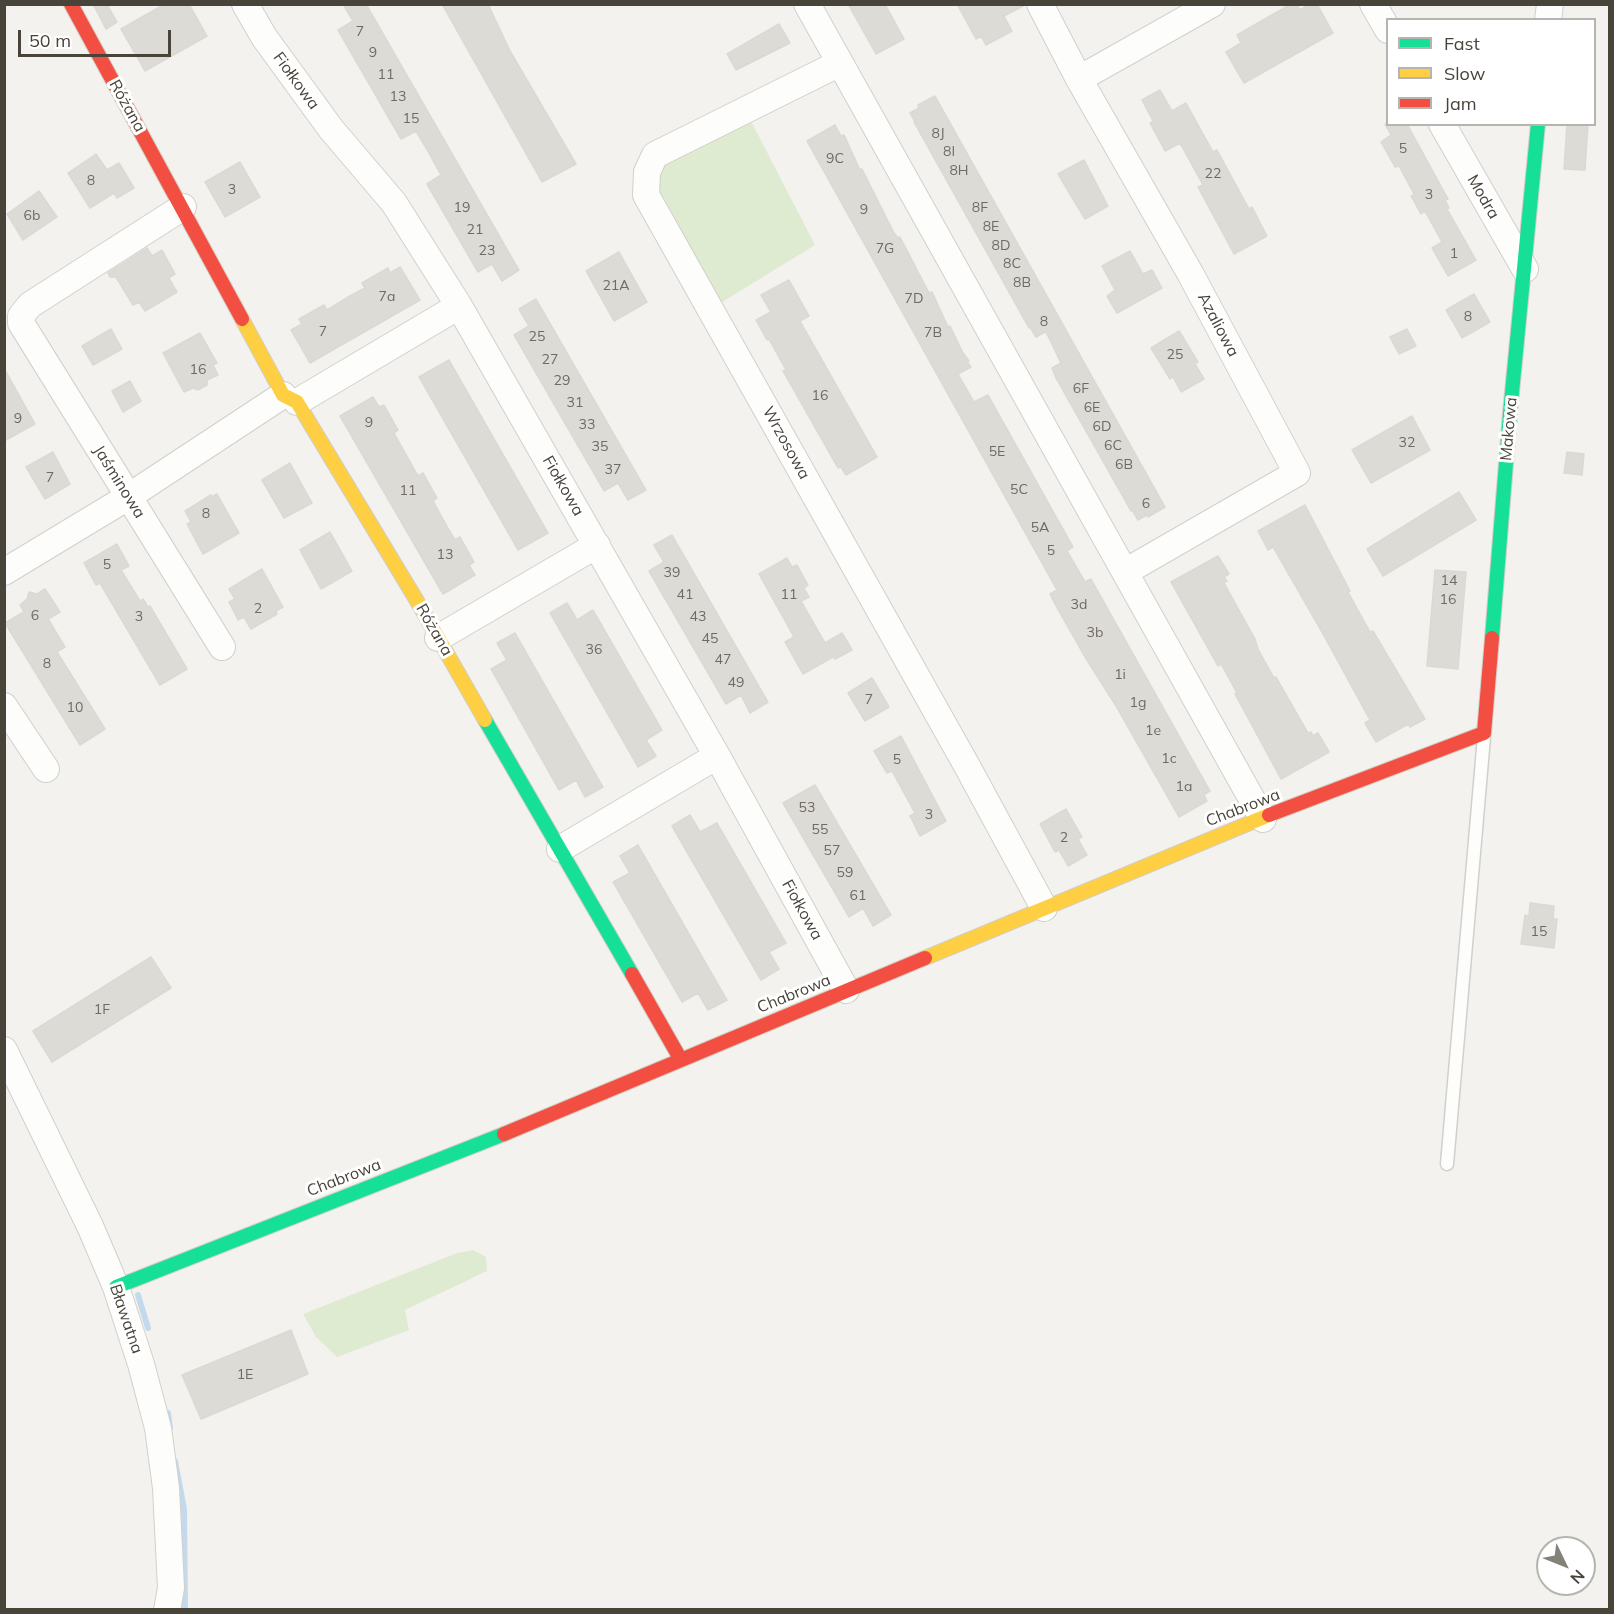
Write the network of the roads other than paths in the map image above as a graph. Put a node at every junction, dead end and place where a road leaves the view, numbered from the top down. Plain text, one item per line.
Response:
1 (71, 4) edge
2 (246, 4) edge
3 (807, 4) edge
4 (1040, 4) edge
5 (1212, 4) edge
6 (1373, 4) edge
7 (1386, 27) edge
8 (840, 63) junction
9 (1079, 79) junction
10 (1443, 126) edge
11 (1538, 126) edge
12 (183, 207) junction
13 (1525, 269) junction
14 (459, 306) junction
15 (290, 399) junction
16 (128, 497) junction
17 (597, 545) junction
18 (4, 572) edge
19 (1125, 572) junction
20 (438, 638) junction
21 (222, 647) dead end
22 (4, 706) edge
23 (1484, 733) junction
24 (717, 756) junction
25 (45, 768) dead end
26 (1263, 819) junction
27 (560, 849) junction
28 (1044, 908) junction
29 (846, 990) junction
30 (4, 1050) edge
31 (681, 1060) junction
32 (1447, 1164) dead end
33 (116, 1287) junction
34 (167, 1610) edge

1 - 12 street, Różana
2 - 14 street, Fiołkowa
3 - 8 street
4 - 9 street, Azaliowa
5 - 9 street
6 - 7 street
8 - 19 street
8 - 28 street, Wrzosowa
9 - 19 street, Azaliowa
10 - 13 street, Modra
11 - 13 street, Makowa
12 - 15 street, Różana
12 - 16 street, Jaśminowa
13 - 23 street, Makowa
14 - 15 street
14 - 17 street, Fiołkowa
15 - 16 street
15 - 20 street, Różana
16 - 18 street
16 - 21 street, Jaśminowa
17 - 20 street
17 - 24 street, Fiołkowa
19 - 26 street
20 - 27 street, Różana
22 - 25 street
23 - 26 street, Chabrowa
23 - 32 lane
24 - 27 street
24 - 29 street, Fiołkowa
26 - 28 street, Chabrowa
27 - 31 street, Różana
28 - 29 street, Chabrowa
29 - 31 street, Chabrowa
30 - 33 street, Bławatna
31 - 33 street, Chabrowa
33 - 34 street, Bławatna

